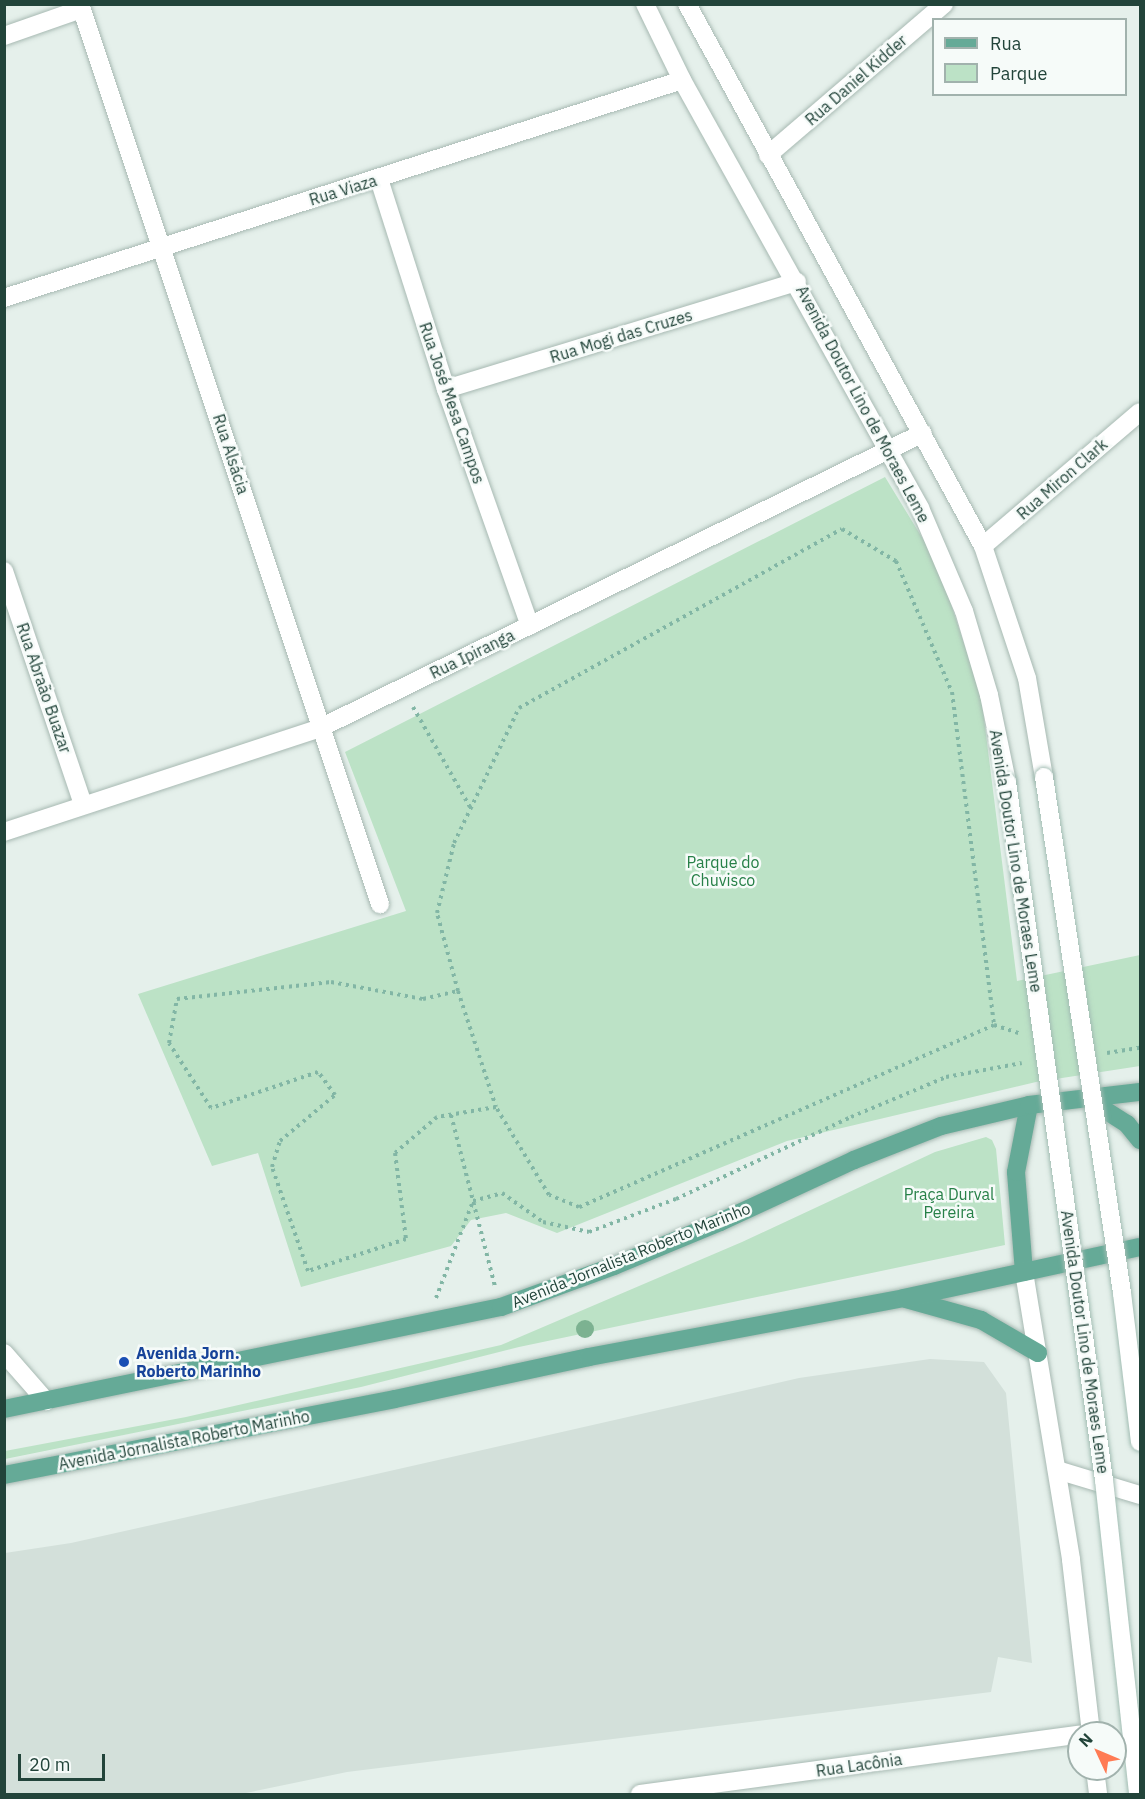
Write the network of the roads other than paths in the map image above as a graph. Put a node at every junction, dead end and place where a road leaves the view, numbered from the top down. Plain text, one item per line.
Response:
1 (645, 4) edge
2 (687, 4) edge
3 (944, 4) edge
4 (80, 7) edge
5 (4, 36) edge
6 (682, 80) junction
7 (768, 155) junction
8 (379, 179) junction
9 (162, 246) junction
10 (797, 282) junction
11 (4, 298) edge
12 (446, 389) junction
13 (1140, 412) edge
14 (923, 433) junction
15 (888, 449) junction
16 (983, 546) junction
17 (4, 571) edge
18 (530, 626) junction
19 (321, 728) junction
20 (83, 805) junction
21 (4, 832) edge
22 (380, 904) dead end
23 (1140, 1092) edge
24 (1086, 1098) junction
25 (1029, 1105) junction
26 (1140, 1140) edge
27 (1140, 1247) edge
28 (1024, 1272) junction
29 (904, 1298) junction
30 (4, 1353) edge
31 (1038, 1353) junction
32 (46, 1401) junction
33 (4, 1409) edge
34 (1140, 1442) edge
35 (1057, 1470) junction
36 (4, 1475) edge
37 (1140, 1480) edge
38 (1122, 1489) junction
39 (1140, 1495) edge
40 (1089, 1721) edge
41 (1067, 1737) edge
42 (640, 1794) edge
43 (1137, 1794) edge

1 - 6 street, Avenida Doutor Lino de Moraes Leme
2 - 7 street
3 - 7 street, Rua Daniel Kidder
4 - 5 street
4 - 9 street, Rua Alsácia
6 - 8 street, Rua Viaza
6 - 10 street, Avenida Doutor Lino de Moraes Leme
7 - 14 street
8 - 9 street, Rua Viaza
8 - 12 street, Rua José Mesa Campos
9 - 11 street, Rua Viaza
9 - 19 street, Rua Alsácia
10 - 12 street, Rua Mogi das Cruzes
10 - 15 street, Avenida Doutor Lino de Moraes Leme
12 - 18 street, Rua José Mesa Campos
13 - 16 street, Rua Miron Clark
14 - 15 street, Rua Ipiranga
14 - 16 street
15 - 18 street, Rua Ipiranga
15 - 43 street, Avenida Doutor Lino de Moraes Leme, bridge
16 - 34 street, bridge
17 - 20 street, Rua Abraão Buazar
18 - 19 street, Rua Ipiranga
19 - 20 street, Rua Ipiranga
19 - 22 street, Rua Alsácia
20 - 21 street, Rua Ipiranga
23 - 24 main road, Avenida Jornalista Roberto Marinho
24 - 25 main road, Avenida Jornalista Roberto Marinho
24 - 26 main road
25 - 28 main road
25 - 32 main road, Avenida Jornalista Roberto Marinho
27 - 28 main road, Avenida Jornalista Roberto Marinho
28 - 29 main road, Avenida Jornalista Roberto Marinho
28 - 31 street
29 - 31 main road
29 - 36 main road, Avenida Jornalista Roberto Marinho
30 - 32 street
31 - 35 street
32 - 33 main road, Avenida Jornalista Roberto Marinho
35 - 38 street
35 - 40 street
37 - 38 street
38 - 39 street
41 - 42 street, Rua Lacônia

